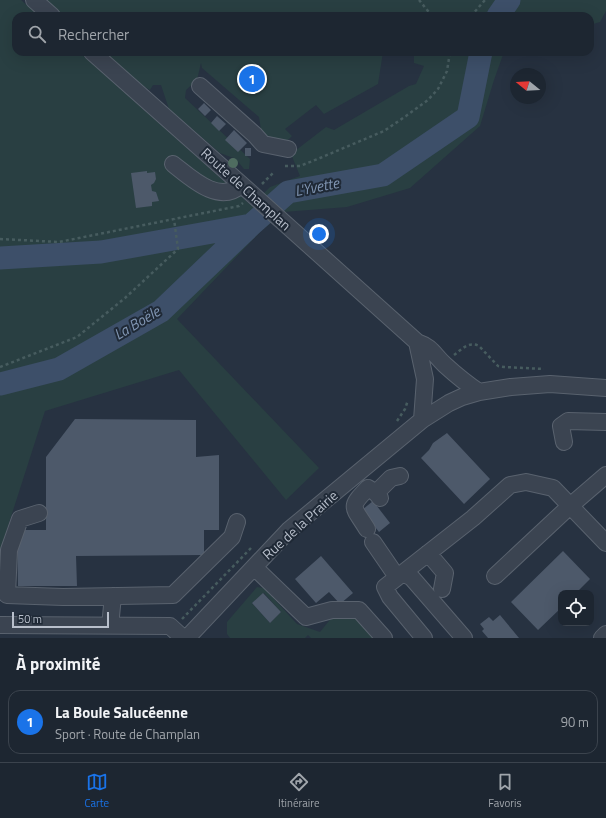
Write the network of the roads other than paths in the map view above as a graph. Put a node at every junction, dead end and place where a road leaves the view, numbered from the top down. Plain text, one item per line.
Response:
1 (34, 0) edge
2 (48, 12) edge
3 (97, 56) edge
4 (200, 86) dead end
5 (288, 149) dead end
6 (173, 164) dead end
7 (247, 189) junction
8 (417, 342) junction
9 (606, 388) edge
10 (479, 392) junction
11 (422, 420) junction
12 (606, 422) edge
13 (564, 442) dead end
14 (400, 476) dead end
15 (606, 476) edge
16 (570, 506) junction
17 (39, 513) dead end
18 (237, 522) dead end
19 (606, 544) edge
20 (428, 553) junction
21 (254, 567) junction
22 (400, 575) junction
23 (495, 576) dead end
24 (442, 589) dead end
25 (113, 596) junction
26 (0, 625) edge
27 (110, 626) junction
28 (606, 634) edge
29 (183, 638) edge
30 (187, 638) edge
31 (384, 638) edge
32 (424, 638) edge
33 (464, 638) edge
34 (602, 638) edge

1 - 2 street
3 - 7 street, Route de Champlan
4 - 5 street
6 - 7 street
7 - 8 street, Route de Champlan
8 - 10 street, Route de Champlan
8 - 11 street
9 - 10 street
10 - 11 street
11 - 21 street, Rue de la Prairie
12 - 13 street
14 - 22 street
15 - 16 street
16 - 19 street
16 - 20 street
16 - 23 street
17 - 25 street
18 - 25 street
20 - 22 street
20 - 24 street
21 - 30 street, Rue de la Prairie
21 - 31 street
22 - 32 street
22 - 33 street
25 - 27 street
26 - 27 street
27 - 29 street
28 - 34 street

